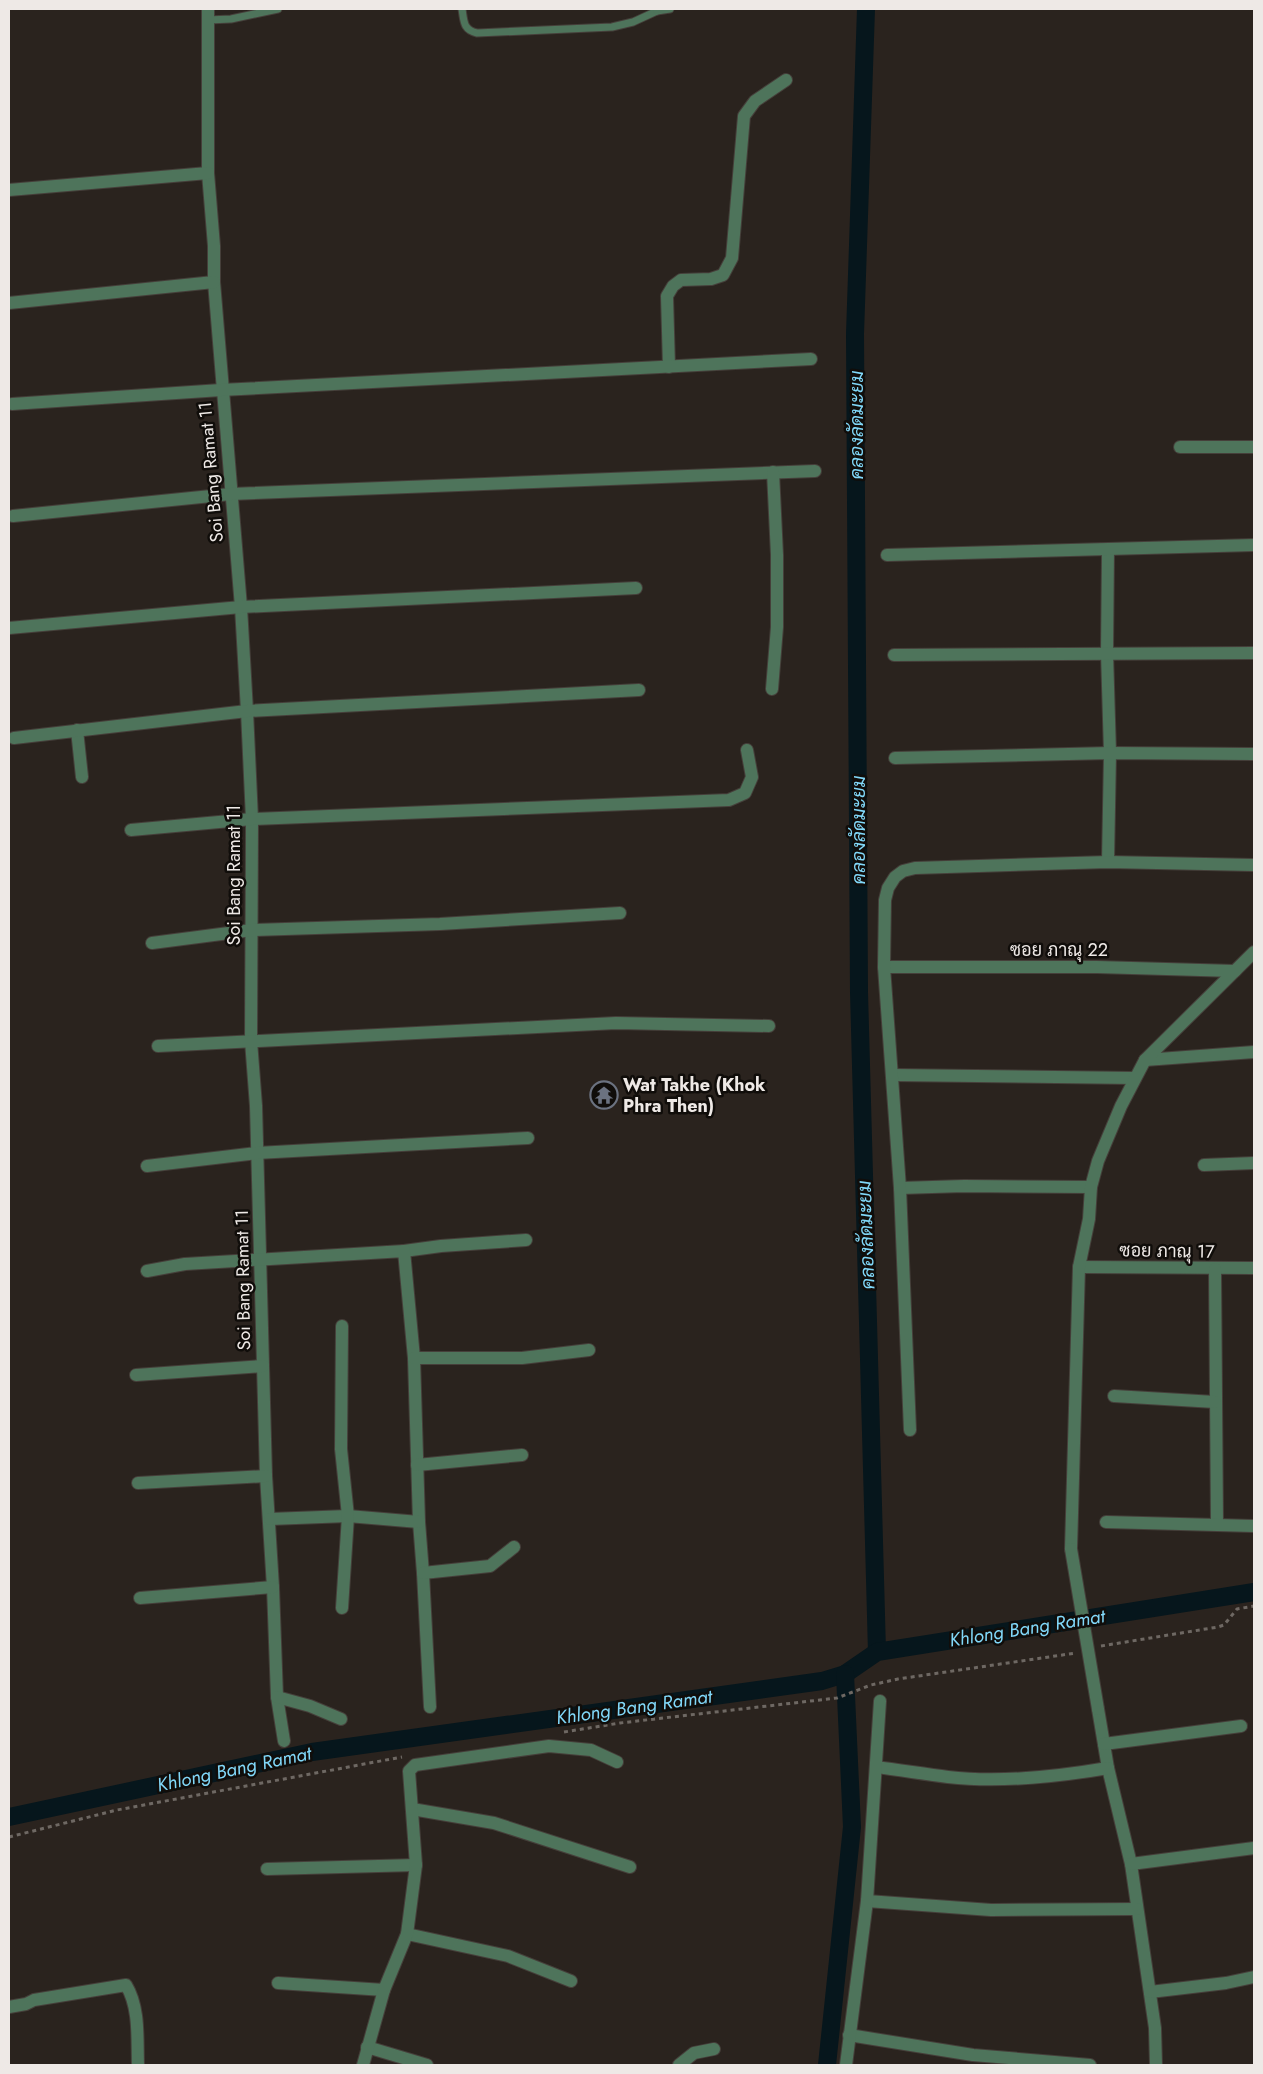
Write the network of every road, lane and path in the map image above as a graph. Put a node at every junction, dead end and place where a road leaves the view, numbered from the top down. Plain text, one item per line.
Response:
1 (278, 9) edge
2 (462, 9) edge
3 (670, 9) edge
4 (657, 10) edge
5 (208, 15) edge
6 (786, 80) dead end
7 (208, 173) junction
8 (9, 190) edge
9 (214, 282) junction
10 (9, 303) edge
11 (811, 360) dead end
12 (669, 367) junction
13 (221, 390) junction
14 (12, 404) dead end
15 (1180, 447) dead end
16 (1254, 447) edge
17 (815, 471) dead end
18 (773, 472) junction
19 (230, 494) junction
20 (13, 516) dead end
21 (1254, 544) edge
22 (1108, 550) junction
23 (887, 555) dead end
24 (636, 588) dead end
25 (241, 607) junction
26 (9, 628) edge
27 (1254, 653) edge
28 (1107, 654) junction
29 (894, 655) dead end
30 (772, 689) dead end
31 (639, 690) dead end
32 (247, 712) junction
33 (77, 730) junction
34 (14, 738) dead end
35 (748, 750) dead end
36 (1110, 753) junction
37 (1254, 754) edge
38 (895, 758) dead end
39 (82, 777) dead end
40 (252, 819) junction
41 (131, 830) dead end
42 (1108, 862) junction
43 (1254, 865) edge
44 (620, 913) dead end
45 (252, 930) junction
46 (152, 943) dead end
47 (1254, 952) edge
48 (884, 967) junction
49 (1235, 971) junction
50 (770, 1026) dead end
51 (251, 1041) junction
52 (158, 1046) dead end
53 (1254, 1052) edge
54 (1146, 1060) junction
55 (892, 1075) junction
56 (1135, 1078) junction
57 (528, 1138) dead end
58 (257, 1153) junction
59 (1254, 1163) edge
60 (1204, 1165) dead end
61 (147, 1166) dead end
62 (1091, 1186) junction
63 (900, 1188) junction
64 (526, 1240) dead end
65 (404, 1251) junction
66 (261, 1259) junction
67 (1079, 1267) junction
68 (1254, 1268) edge
69 (1215, 1269) junction
70 (147, 1271) dead end
71 (342, 1326) dead end
72 (589, 1350) dead end
73 (414, 1358) junction
74 (263, 1366) junction
75 (136, 1375) dead end
76 (1114, 1396) dead end
77 (1215, 1402) junction
78 (910, 1430) dead end
79 (522, 1455) dead end
80 (417, 1465) junction
81 (266, 1476) junction
82 (138, 1484) dead end
83 (348, 1516) junction
84 (270, 1519) junction
85 (418, 1522) junction
86 (1106, 1522) dead end
87 (1217, 1524) junction
88 (1254, 1526) edge
89 (514, 1547) dead end
90 (424, 1573) junction
91 (273, 1586) junction
92 (140, 1598) dead end
93 (1254, 1606) edge
94 (342, 1608) dead end
95 (1095, 1648) dead end
96 (1079, 1652) dead end
97 (277, 1697) junction
98 (837, 1698) dead end
99 (880, 1701) dead end
100 (430, 1707) dead end
101 (341, 1719) dead end
102 (1241, 1726) dead end
103 (284, 1741) dead end
104 (1104, 1744) junction
105 (617, 1762) dead end
106 (876, 1767) junction
107 (1108, 1768) junction
108 (412, 1809) junction
109 (1254, 1848) edge
110 (1132, 1864) junction
111 (416, 1865) junction
112 (630, 1867) dead end
113 (267, 1869) dead end
114 (867, 1900) junction
115 (1137, 1909) junction
116 (407, 1934) junction
117 (1254, 1978) edge
118 (571, 1981) dead end
119 (278, 1984) dead end
120 (384, 1990) junction
121 (1150, 1992) junction
122 (9, 2007) edge
123 (849, 2035) junction
124 (367, 2047) junction
125 (714, 2049) dead end
126 (138, 2065) edge
127 (363, 2065) edge
128 (427, 2065) edge
129 (679, 2065) edge
130 (846, 2065) edge
131 (1090, 2065) edge
132 (1156, 2065) edge

1 - 5 lane
2 - 4 lane
3 - 4 lane
5 - 7 street, Soi Bang Ramat 11
6 - 12 street
7 - 8 street
7 - 9 street, Soi Bang Ramat 11
9 - 10 street
9 - 13 street, Soi Bang Ramat 11
11 - 12 street
12 - 13 street
13 - 14 street
13 - 19 street, Soi Bang Ramat 11
15 - 16 street
17 - 18 street
18 - 19 street
18 - 30 street
19 - 20 street
19 - 25 street, Soi Bang Ramat 11
21 - 22 street
22 - 23 street
22 - 28 street
24 - 25 street
25 - 26 street
25 - 32 street, Soi Bang Ramat 11
27 - 28 street
28 - 29 street
28 - 36 street
31 - 32 street
32 - 33 street
32 - 40 street, Soi Bang Ramat 11
33 - 34 street
33 - 39 street
35 - 40 street
36 - 37 street
36 - 38 street
36 - 42 street
40 - 41 street
40 - 45 street, Soi Bang Ramat 11
42 - 43 street
42 - 48 street
44 - 45 street
45 - 46 street
45 - 51 street, Soi Bang Ramat 11
47 - 49 street
48 - 49 street, ซอย ภาณุ 22
48 - 55 street
49 - 54 street
50 - 51 street
51 - 52 street
51 - 58 street, Soi Bang Ramat 11
53 - 54 street
54 - 56 street
55 - 56 street
55 - 63 street
56 - 62 street
57 - 58 street
58 - 61 street
58 - 66 street, Soi Bang Ramat 11
59 - 60 street
62 - 63 street
62 - 67 street
63 - 78 street
64 - 65 street
65 - 66 street
65 - 73 street
66 - 70 street
66 - 74 street, Soi Bang Ramat 11
67 - 69 street, ซอย ภาณุ 17
67 - 104 street, bridge
68 - 69 street, ซอย ภาณุ 17
69 - 77 street
71 - 83 street
72 - 73 street
73 - 80 street
74 - 75 street
74 - 81 street, Soi Bang Ramat 11
76 - 77 street
77 - 87 street
79 - 80 street
80 - 85 street
81 - 82 street
81 - 84 street, Soi Bang Ramat 11
83 - 84 street
83 - 85 street
83 - 94 street
84 - 91 street, Soi Bang Ramat 11
85 - 90 street
86 - 87 street
87 - 88 street
89 - 90 street
90 - 100 street
91 - 92 street
91 - 97 street, Soi Bang Ramat 11
93 - 95 path
96 - 98 path
97 - 101 street
97 - 103 street, Soi Bang Ramat 11
99 - 106 street
102 - 104 street
104 - 107 street
105 - 108 street
106 - 107 street
106 - 114 street
107 - 110 street
108 - 111 street
108 - 112 street
109 - 110 street
110 - 115 street
111 - 113 street
111 - 116 street
114 - 115 street
114 - 123 street
115 - 121 street
116 - 118 street
116 - 120 street
117 - 121 street
119 - 120 street
120 - 124 street
121 - 132 street
122 - 126 street
123 - 130 street
123 - 131 street
124 - 127 street
124 - 128 street
125 - 129 street

